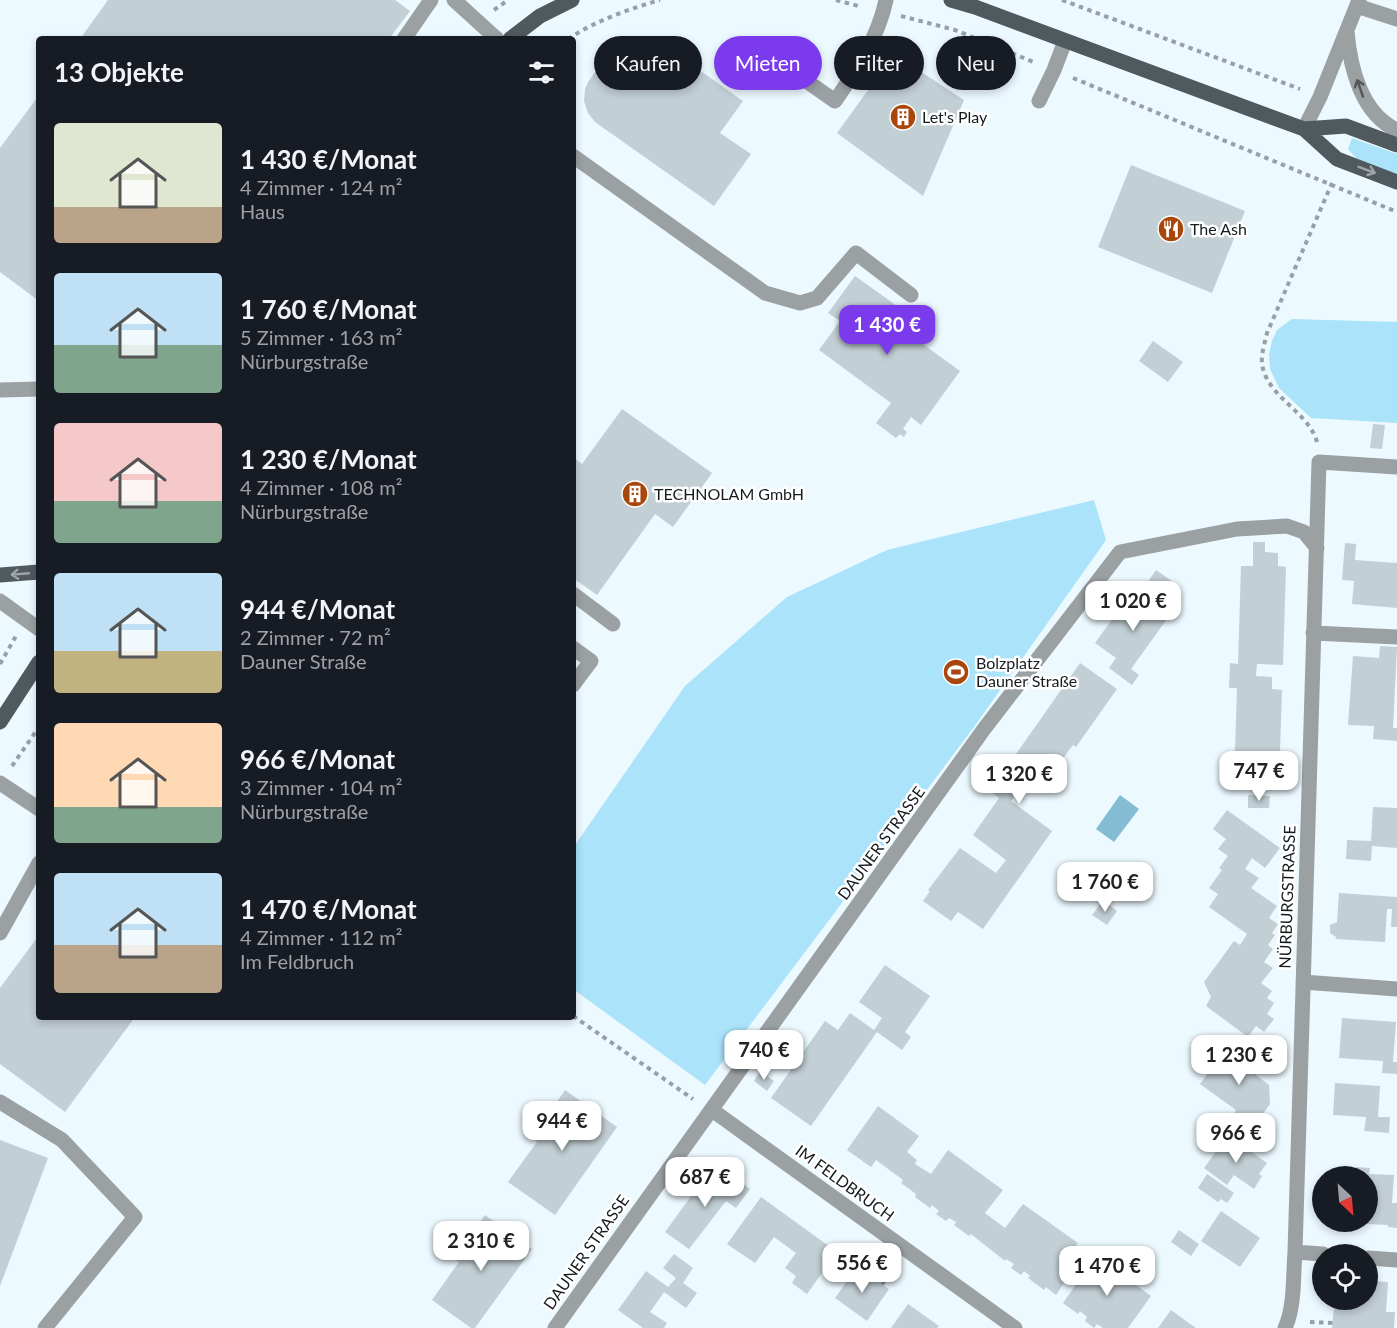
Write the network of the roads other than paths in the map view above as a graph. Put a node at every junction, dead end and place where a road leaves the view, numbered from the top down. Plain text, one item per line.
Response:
1 (431, 0) edge
2 (454, 0) edge
3 (572, 0) edge
4 (951, 0) edge
5 (1358, 3) edge
6 (885, 6) edge
7 (1397, 19) edge
8 (1347, 28) junction
9 (406, 36) edge
10 (494, 36) edge
11 (514, 36) edge
12 (1065, 40) junction
13 (818, 90) edge
14 (1039, 101) dead end
15 (1304, 129) junction
16 (1397, 130) edge
17 (1397, 145) edge
18 (576, 158) edge
19 (1397, 182) edge
20 (911, 295) dead end
21 (36, 389) edge
22 (0, 390) edge
23 (1397, 467) edge
24 (1317, 548) junction
25 (36, 572) edge
26 (0, 575) edge
27 (576, 596) edge
28 (0, 601) edge
29 (613, 624) dead end
30 (36, 627) edge
31 (1313, 633) junction
32 (1397, 637) edge
33 (576, 650) edge
34 (36, 667) edge
35 (576, 681) edge
36 (0, 722) edge
37 (0, 784) edge
38 (36, 807) edge
39 (36, 868) edge
40 (0, 933) edge
41 (1303, 982) junction
42 (1397, 988) edge
43 (0, 1102) edge
44 (712, 1110) junction
45 (1295, 1252) junction
46 (1312, 1253) edge
47 (1378, 1259) edge
48 (1397, 1260) edge
49 (45, 1328) edge
50 (555, 1328) edge
51 (1015, 1328) edge
52 (1285, 1328) edge

1 - 9 street
2 - 10 street
3 - 11 main road
4 - 12 main road
5 - 7 street
5 - 8 street
6 - 13 street
8 - 15 street
16 -> 8 street
12 - 14 street
12 - 15 main road
15 - 17 main road
15 -> 19 main road
18 - 20 street
21 - 22 street
23 - 24 street, NÜRBURGSTRASSE
24 - 31 street, NÜRBURGSTRASSE
24 - 44 street, DAUNER STRASSE
25 -> 26 main road
27 - 29 street
28 - 30 street
31 - 32 street
31 - 41 street, NÜRBURGSTRASSE
33 - 35 street
34 - 36 main road
37 - 38 street
39 - 40 street
41 - 42 street, NÜRBURGSTRASSE
41 - 45 street, NÜRBURGSTRASSE
43 - 49 street
44 - 50 street, DAUNER STRASSE
44 - 51 street, IM FELDBRUCH
45 - 46 street
45 - 52 street, NÜRBURGSTRASSE
47 - 48 street

